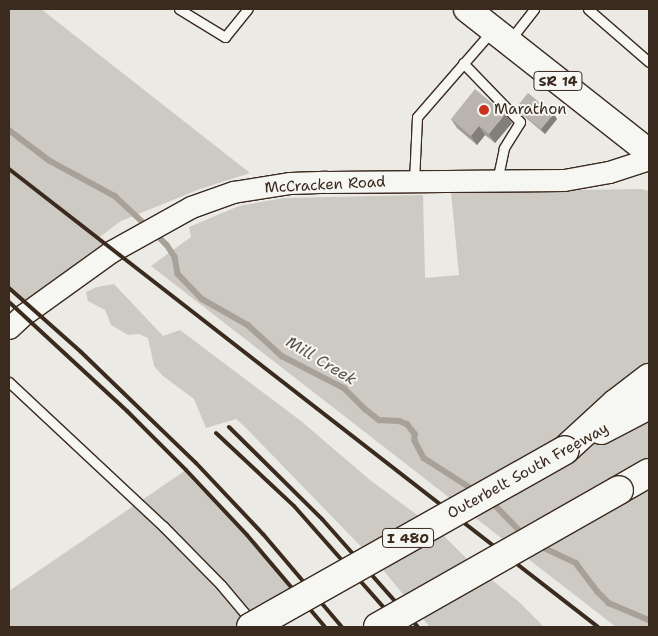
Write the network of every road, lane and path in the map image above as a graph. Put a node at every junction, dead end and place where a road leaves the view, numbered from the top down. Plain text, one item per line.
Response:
1 (179, 9) edge
2 (248, 9) edge
3 (467, 9) edge
4 (534, 9) edge
5 (588, 9) edge
6 (500, 36) junction
7 (649, 62) edge
8 (463, 63) junction
9 (649, 152) edge
10 (649, 159) edge
11 (414, 181) junction
12 (497, 181) junction
13 (9, 328) edge
14 (649, 378) edge
15 (9, 382) edge
16 (649, 405) edge
17 (565, 450) junction
18 (649, 473) edge
19 (251, 627) edge
20 (256, 627) edge
21 (378, 627) edge

1 - 2 lane
3 - 6 main road, SR 14
4 - 6 lane
5 - 7 lane
6 - 8 lane
6 - 9 main road, SR 14
8 - 11 lane
8 - 12 lane
10 - 12 street, McCracken Road
11 - 12 street, McCracken Road
11 - 13 street, McCracken Road
14 - 17 highway
15 - 20 lane
16 - 17 highway, Outerbelt South Freeway / I 480
17 - 19 highway, Outerbelt South Freeway / I 480, bridge
18 - 21 highway, bridge

